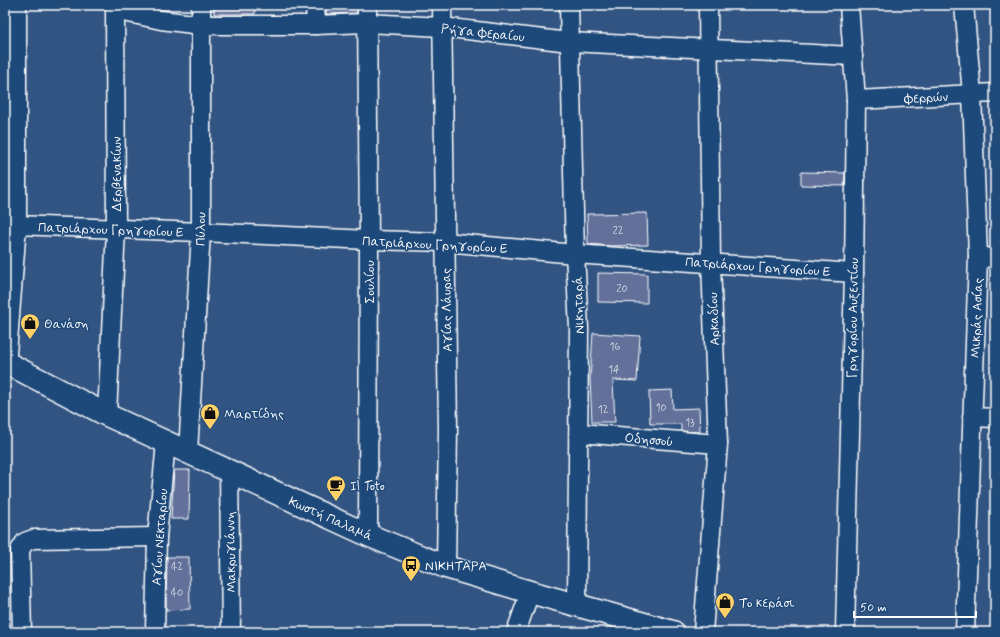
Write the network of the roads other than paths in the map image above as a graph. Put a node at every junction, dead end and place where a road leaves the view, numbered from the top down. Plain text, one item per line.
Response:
1 (15, 5) edge
2 (201, 5) edge
3 (315, 5) edge
4 (367, 5) edge
5 (442, 5) edge
6 (569, 5) edge
7 (708, 5) edge
8 (850, 5) edge
9 (964, 5) edge
10 (115, 8) edge
11 (367, 23) junction
12 (201, 25) junction
13 (316, 25) junction
14 (442, 27) junction
15 (569, 42) junction
16 (708, 50) junction
17 (853, 56) junction
18 (995, 93) edge
19 (972, 94) junction
20 (856, 100) junction
21 (15, 225) junction
22 (116, 229) junction
23 (201, 232) junction
24 (369, 240) junction
25 (445, 242) junction
26 (575, 254) junction
27 (986, 257) edge
28 (711, 263) junction
29 (854, 273) junction
30 (5, 354) edge
31 (5, 362) edge
32 (107, 414) junction
33 (972, 417) junction
34 (995, 418) edge
35 (579, 433) junction
36 (166, 442) junction
37 (718, 444) junction
38 (188, 452) junction
39 (230, 472) junction
40 (368, 535) junction
41 (157, 537) junction
42 (446, 566) junction
43 (530, 592) junction
44 (577, 605) junction
45 (22, 632) edge
46 (155, 632) edge
47 (231, 632) edge
48 (516, 632) edge
49 (673, 632) edge
50 (702, 632) edge
51 (845, 632) edge
52 (965, 632) edge

1 - 21 street
2 - 12 street, Πύλου
3 - 13 street
4 - 11 street, Σουλίου
5 - 14 street, Αγίας Λάυρας
6 - 15 street, Νικηταρά
7 - 16 street, Αρκαδίου
8 - 17 street, Γρηγορίου Αυξεντίου
9 - 19 street, Μικράς Ασίας
10 - 12 street, Ρήγα Φεραίου
10 - 22 street, Δερβενακίων
11 - 13 street, Ρήγα Φεραίου
11 - 14 street, Ρήγα Φεραίου
11 - 24 street, Σουλίου
12 - 13 street, Ρήγα Φεραίου
12 - 23 street, Πύλου
14 - 15 street, Ρήγα Φεραίου
14 - 25 street, Αγίας Λάυρας
15 - 16 street, Ρήγα Φεραίου
15 - 26 street, Νικηταρά
16 - 17 street, Ρήγα Φεραίου
16 - 28 street, Αρκαδίου
17 - 20 street, Γρηγορίου Αυξεντίου
18 - 19 street, Φερρών
19 - 20 street, Φερρών
19 - 27 street, Μικράς Ασίας
20 - 29 street, Γρηγορίου Αυξεντίου
21 - 22 street, Πατριάρχου Γρηγορίου Ε
21 - 30 street
22 - 23 street, Πατριάρχου Γρηγορίου Ε
22 - 32 street, Δερβενακίων
23 - 24 street, Πατριάρχου Γρηγορίου Ε
23 - 38 street, Πύλου
24 - 25 street, Πατριάρχου Γρηγορίου Ε
24 - 40 street, Σουλίου
25 - 26 street, Πατριάρχου Γρηγορίου Ε
25 - 42 street, Αγίας Λάυρας
26 - 28 street, Πατριάρχου Γρηγορίου Ε
26 - 35 street, Νικηταρά
27 - 33 street, Μικράς Ασίας
28 - 29 street, Πατριάρχου Γρηγορίου Ε
28 - 37 street, Αρκαδίου
29 - 51 street, Γρηγορίου Αυξεντίου
31 - 32 street, Κωστή Παλαμά
32 - 36 street, Κωστή Παλαμά
33 - 34 street
33 - 52 street, Μικράς Ασίας
35 - 37 street, Οδησσού
35 - 44 street, Νικηταρά
36 - 38 street, Κωστή Παλαμά
36 - 41 street, Αγίου Νεκταρίου
37 - 50 street, Αρκαδίου
38 - 39 street, Κωστή Παλαμά
39 - 40 street, Κωστή Παλαμά
39 - 47 street, Μακρυγιάννη
40 - 42 street, Κωστή Παλαμά
41 - 45 street
41 - 46 street, Αγίου Νεκταρίου
42 - 43 street, Κωστή Παλαμά
43 - 44 street, Κωστή Παλαμά
43 - 48 street
44 - 49 street, Κωστή Παλαμά

